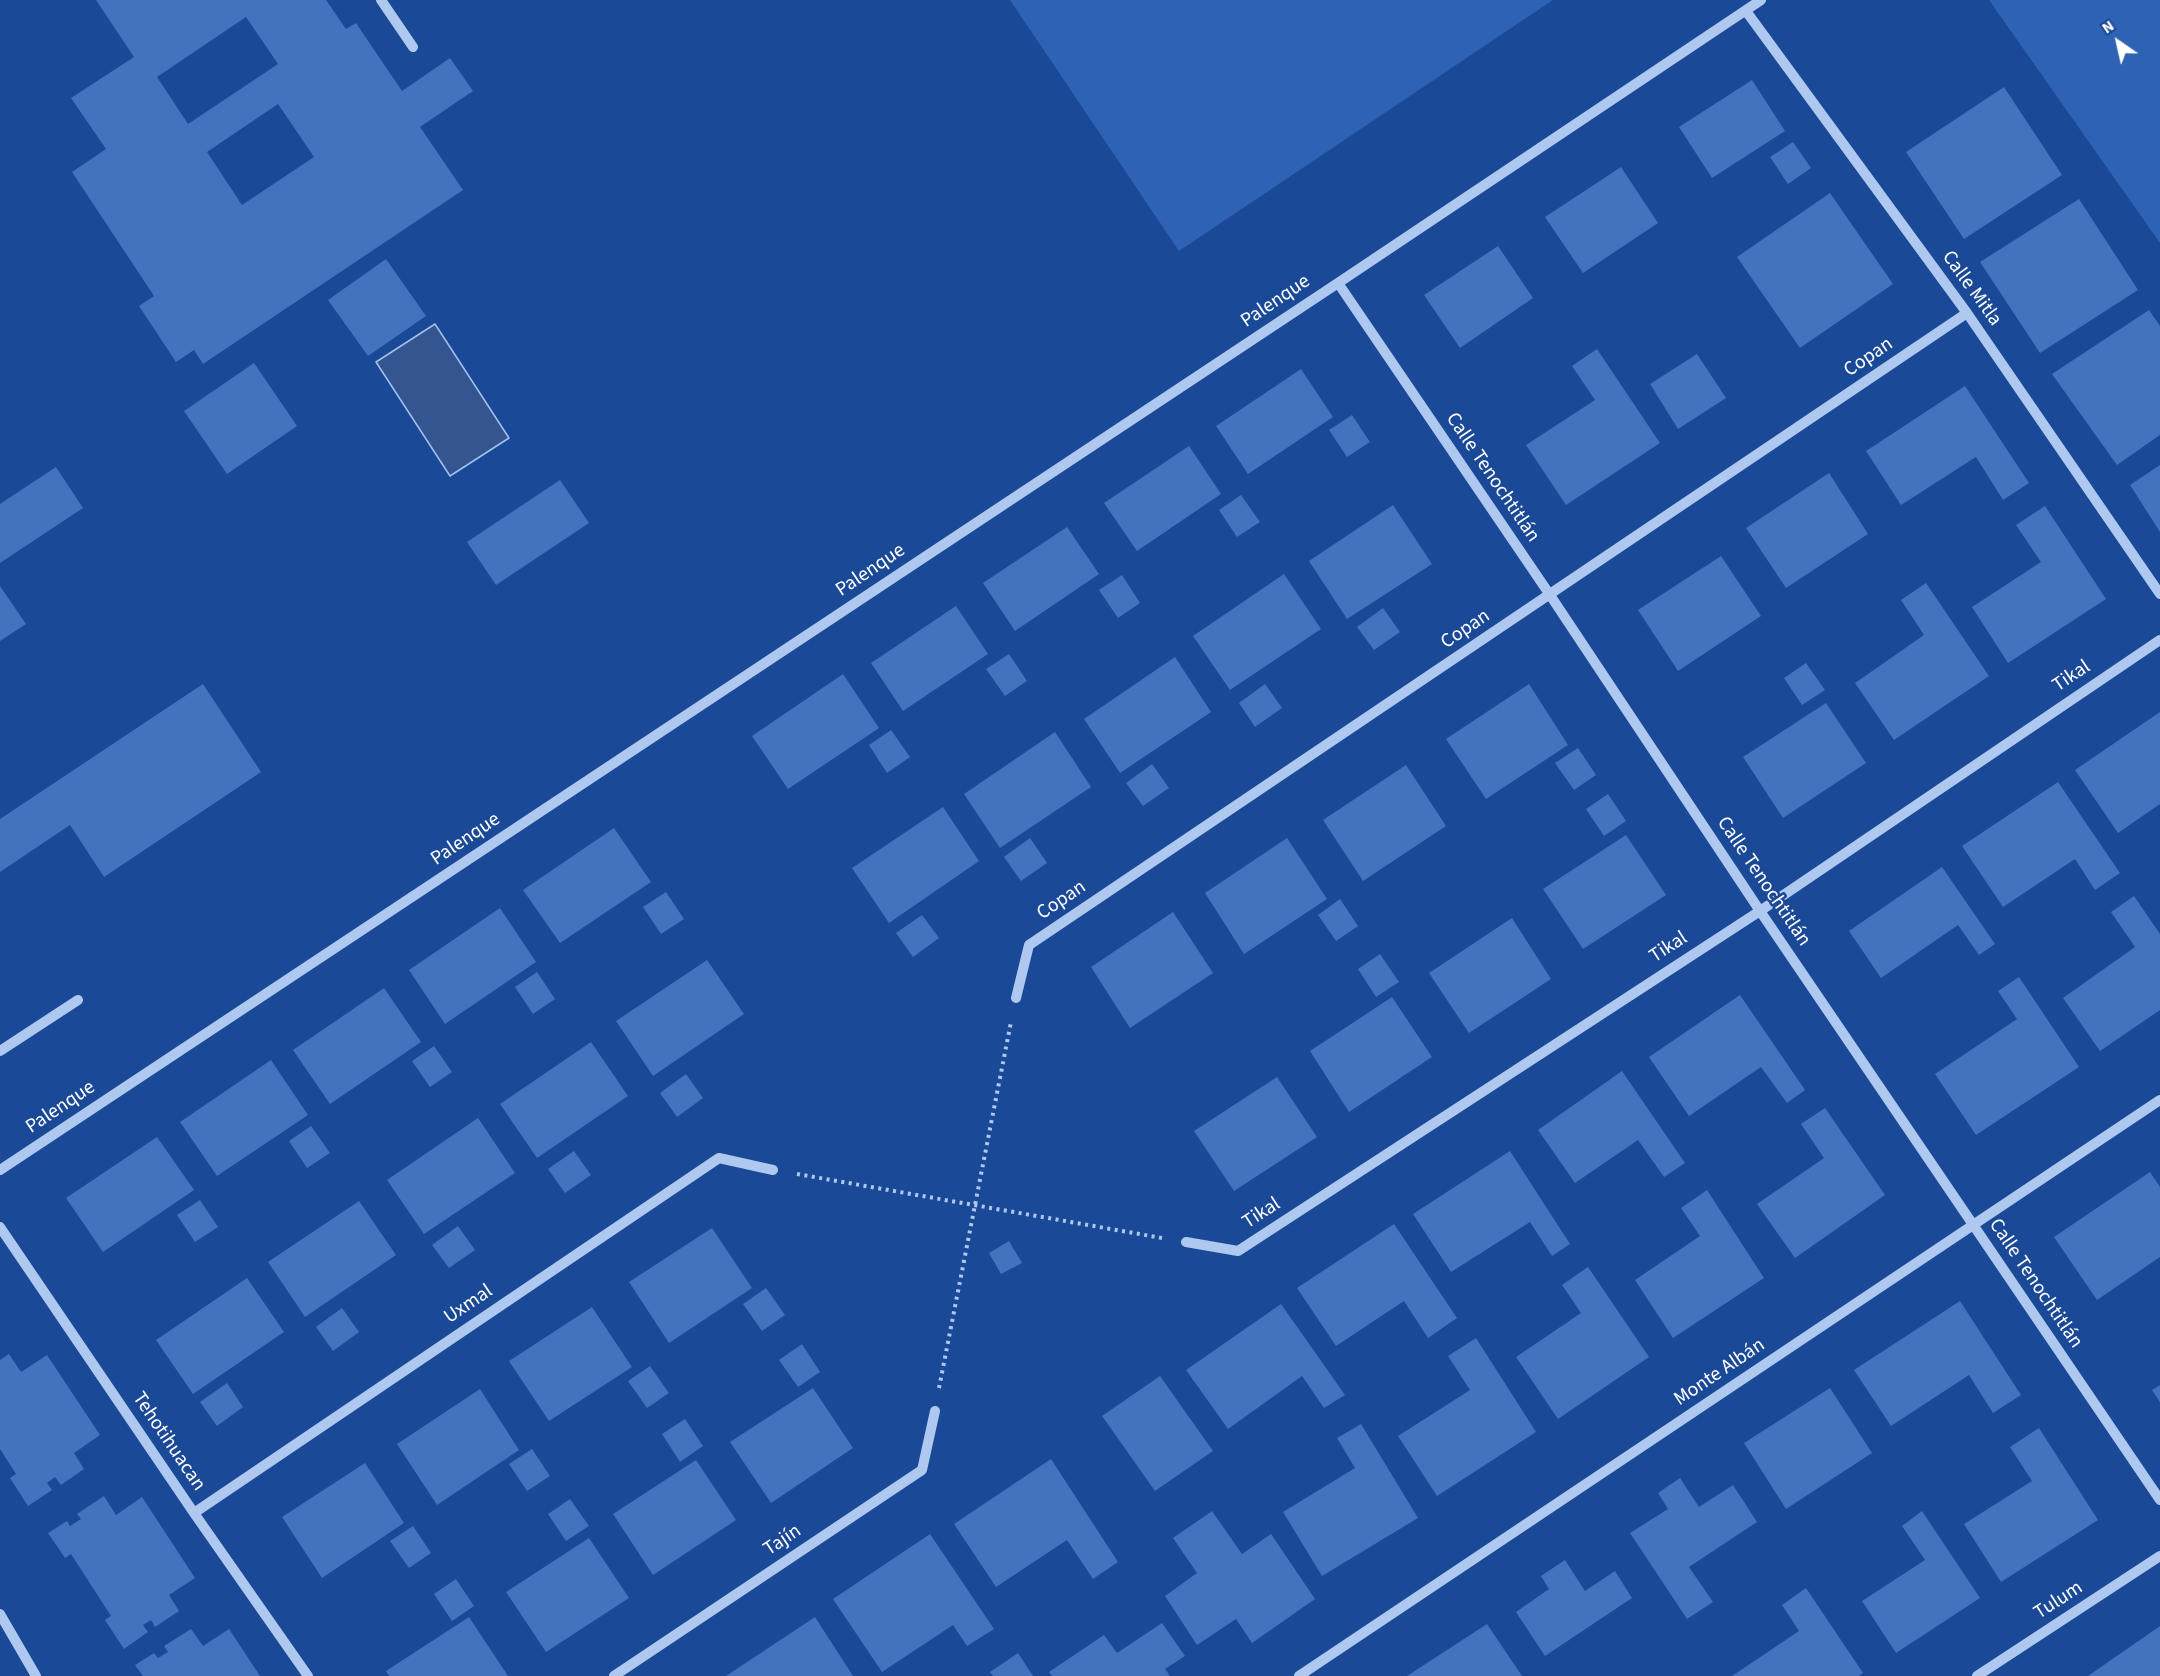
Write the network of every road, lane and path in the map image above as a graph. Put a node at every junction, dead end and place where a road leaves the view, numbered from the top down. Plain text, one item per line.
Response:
1 (381, 0) edge
2 (1761, 0) edge
3 (1746, 11) junction
4 (413, 47) dead end
5 (1338, 283) junction
6 (1967, 313) junction
7 (2160, 594) edge
8 (1550, 595) junction
9 (2160, 640) edge
10 (1760, 911) junction
11 (1016, 998) joint
12 (78, 1000) dead end
13 (0, 1051) edge
14 (2160, 1100) edge
15 (0, 1170) edge
16 (773, 1170) joint
17 (975, 1205) junction
18 (1973, 1226) junction
19 (0, 1227) edge
20 (1186, 1242) joint
21 (934, 1411) joint
22 (2160, 1500) edge
23 (194, 1513) junction
24 (2160, 1556) edge
25 (0, 1614) edge
26 (36, 1676) edge
27 (308, 1676) edge
28 (614, 1676) edge
29 (1299, 1676) edge
30 (1977, 1676) edge

1 - 4 street
2 - 3 street, Palenque
3 - 5 street, Palenque
3 - 6 street, Calle Mitla
5 - 8 street, Calle Tenochtitlán
5 - 15 street, Palenque
6 - 7 street, Calle Mitla
6 - 8 street, Copan
8 - 10 street, Calle Tenochtitlán
8 - 11 street, Copan
9 - 10 street, Tikal
10 - 18 street, Calle Tenochtitlán
10 - 20 street, Tikal
11 - 17 path
12 - 13 street
14 - 18 street, Monte Albán
16 - 17 path
16 - 23 street, Uxmal
17 - 20 path
17 - 21 path
18 - 22 street, Calle Tenochtitlán
18 - 29 street, Monte Albán
19 - 23 street, Tehotihuacan
21 - 28 street, Tajín
23 - 27 street, Tehotihuacan
24 - 30 street, Tulum
25 - 26 street

